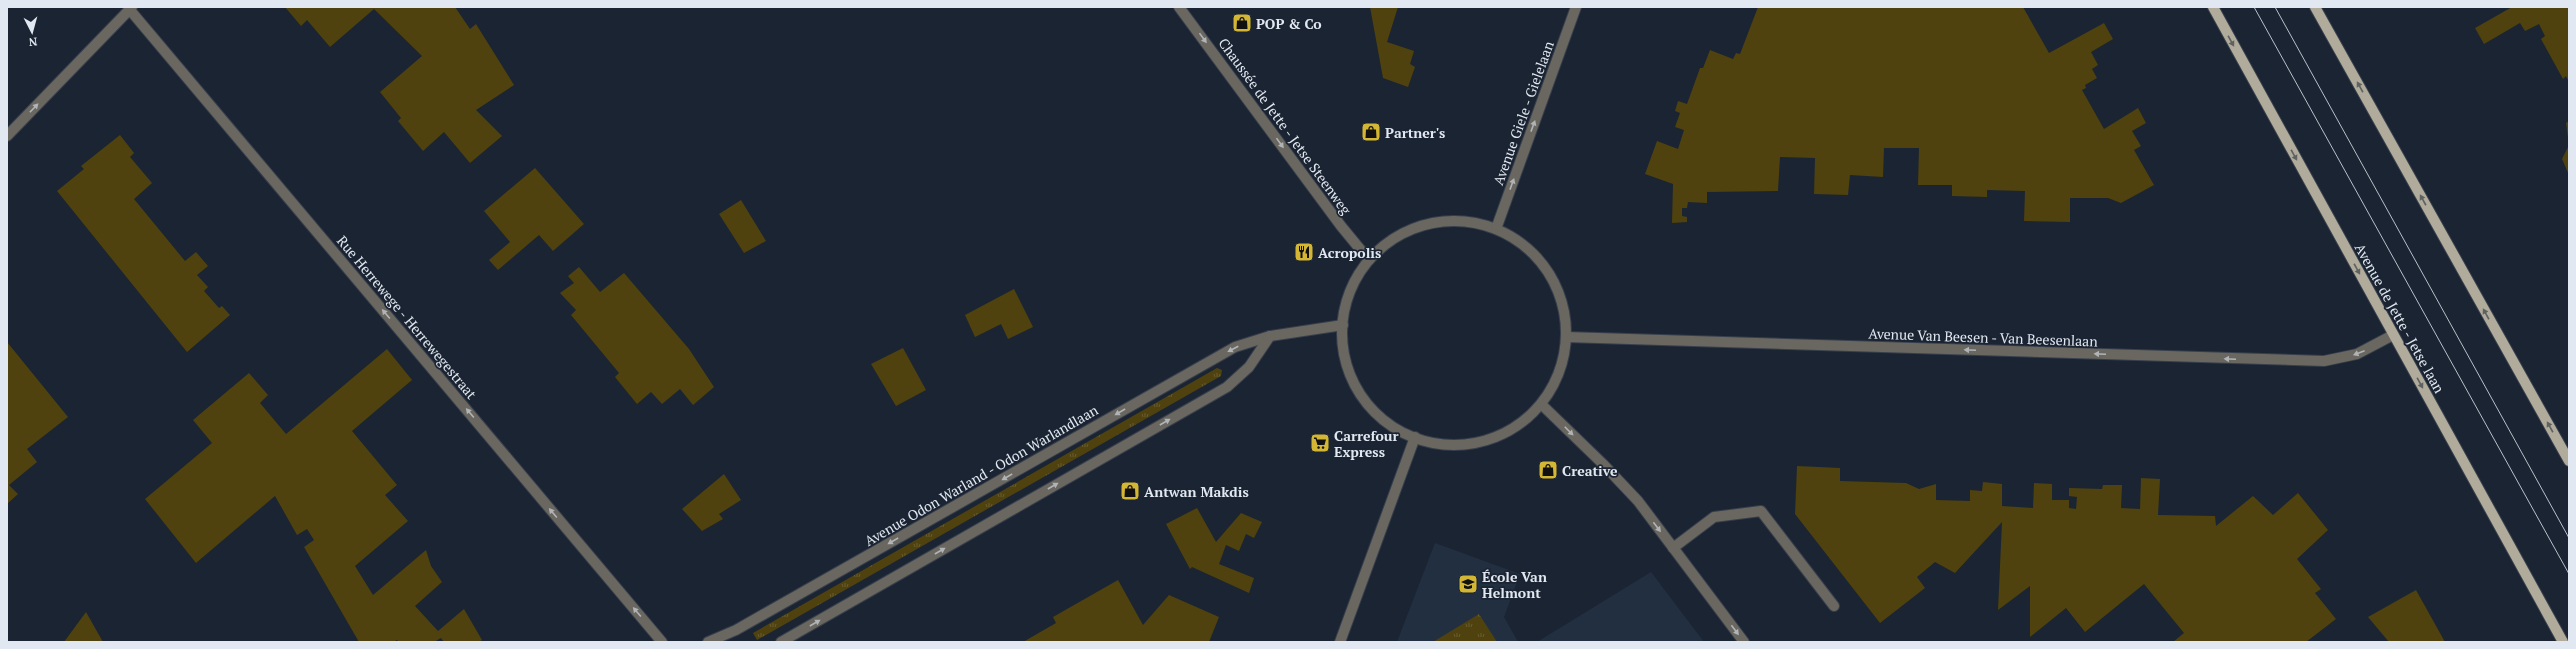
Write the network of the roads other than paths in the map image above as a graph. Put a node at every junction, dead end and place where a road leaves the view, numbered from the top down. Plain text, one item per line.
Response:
1 (1180, 7) edge
2 (1576, 7) edge
3 (2213, 7) edge
4 (2315, 7) edge
5 (131, 9) edge
6 (7, 136) edge
7 (1496, 229) junction
8 (1369, 260) junction
9 (1342, 325) junction
10 (2393, 335) junction
11 (1270, 336) junction
12 (1566, 337) junction
13 (1541, 404) junction
14 (1414, 437) junction
15 (2569, 461) edge
16 (1673, 548) junction
17 (1834, 606) dead end
18 (662, 642) edge
19 (708, 642) edge
20 (781, 642) edge
21 (1340, 642) edge
22 (1744, 642) edge
23 (2563, 642) edge

1 -> 8 street, Chaussée de Jette - Jetse Steenweg
7 -> 2 street, Avenue Giele - Gielelaan
3 -> 10 main road, Avenue de Jette - Jetse laan
15 -> 4 main road
6 -> 5 street
18 -> 5 street, Rue Herrewege - Herrewegestraat
7 - 8 street
7 - 12 street
8 - 9 street
9 - 11 street, Avenue Odon Warland - Odon Warlandlaan
9 - 14 street
10 -> 12 street, Avenue Van Beesen - Van Beesenlaan
10 -> 23 main road, Avenue de Jette - Jetse laan
11 -> 19 street, Avenue Odon Warland - Odon Warlandlaan
20 -> 11 street
12 - 13 street
13 - 14 street
13 -> 16 street
14 - 21 street
16 - 17 street
16 -> 22 street

